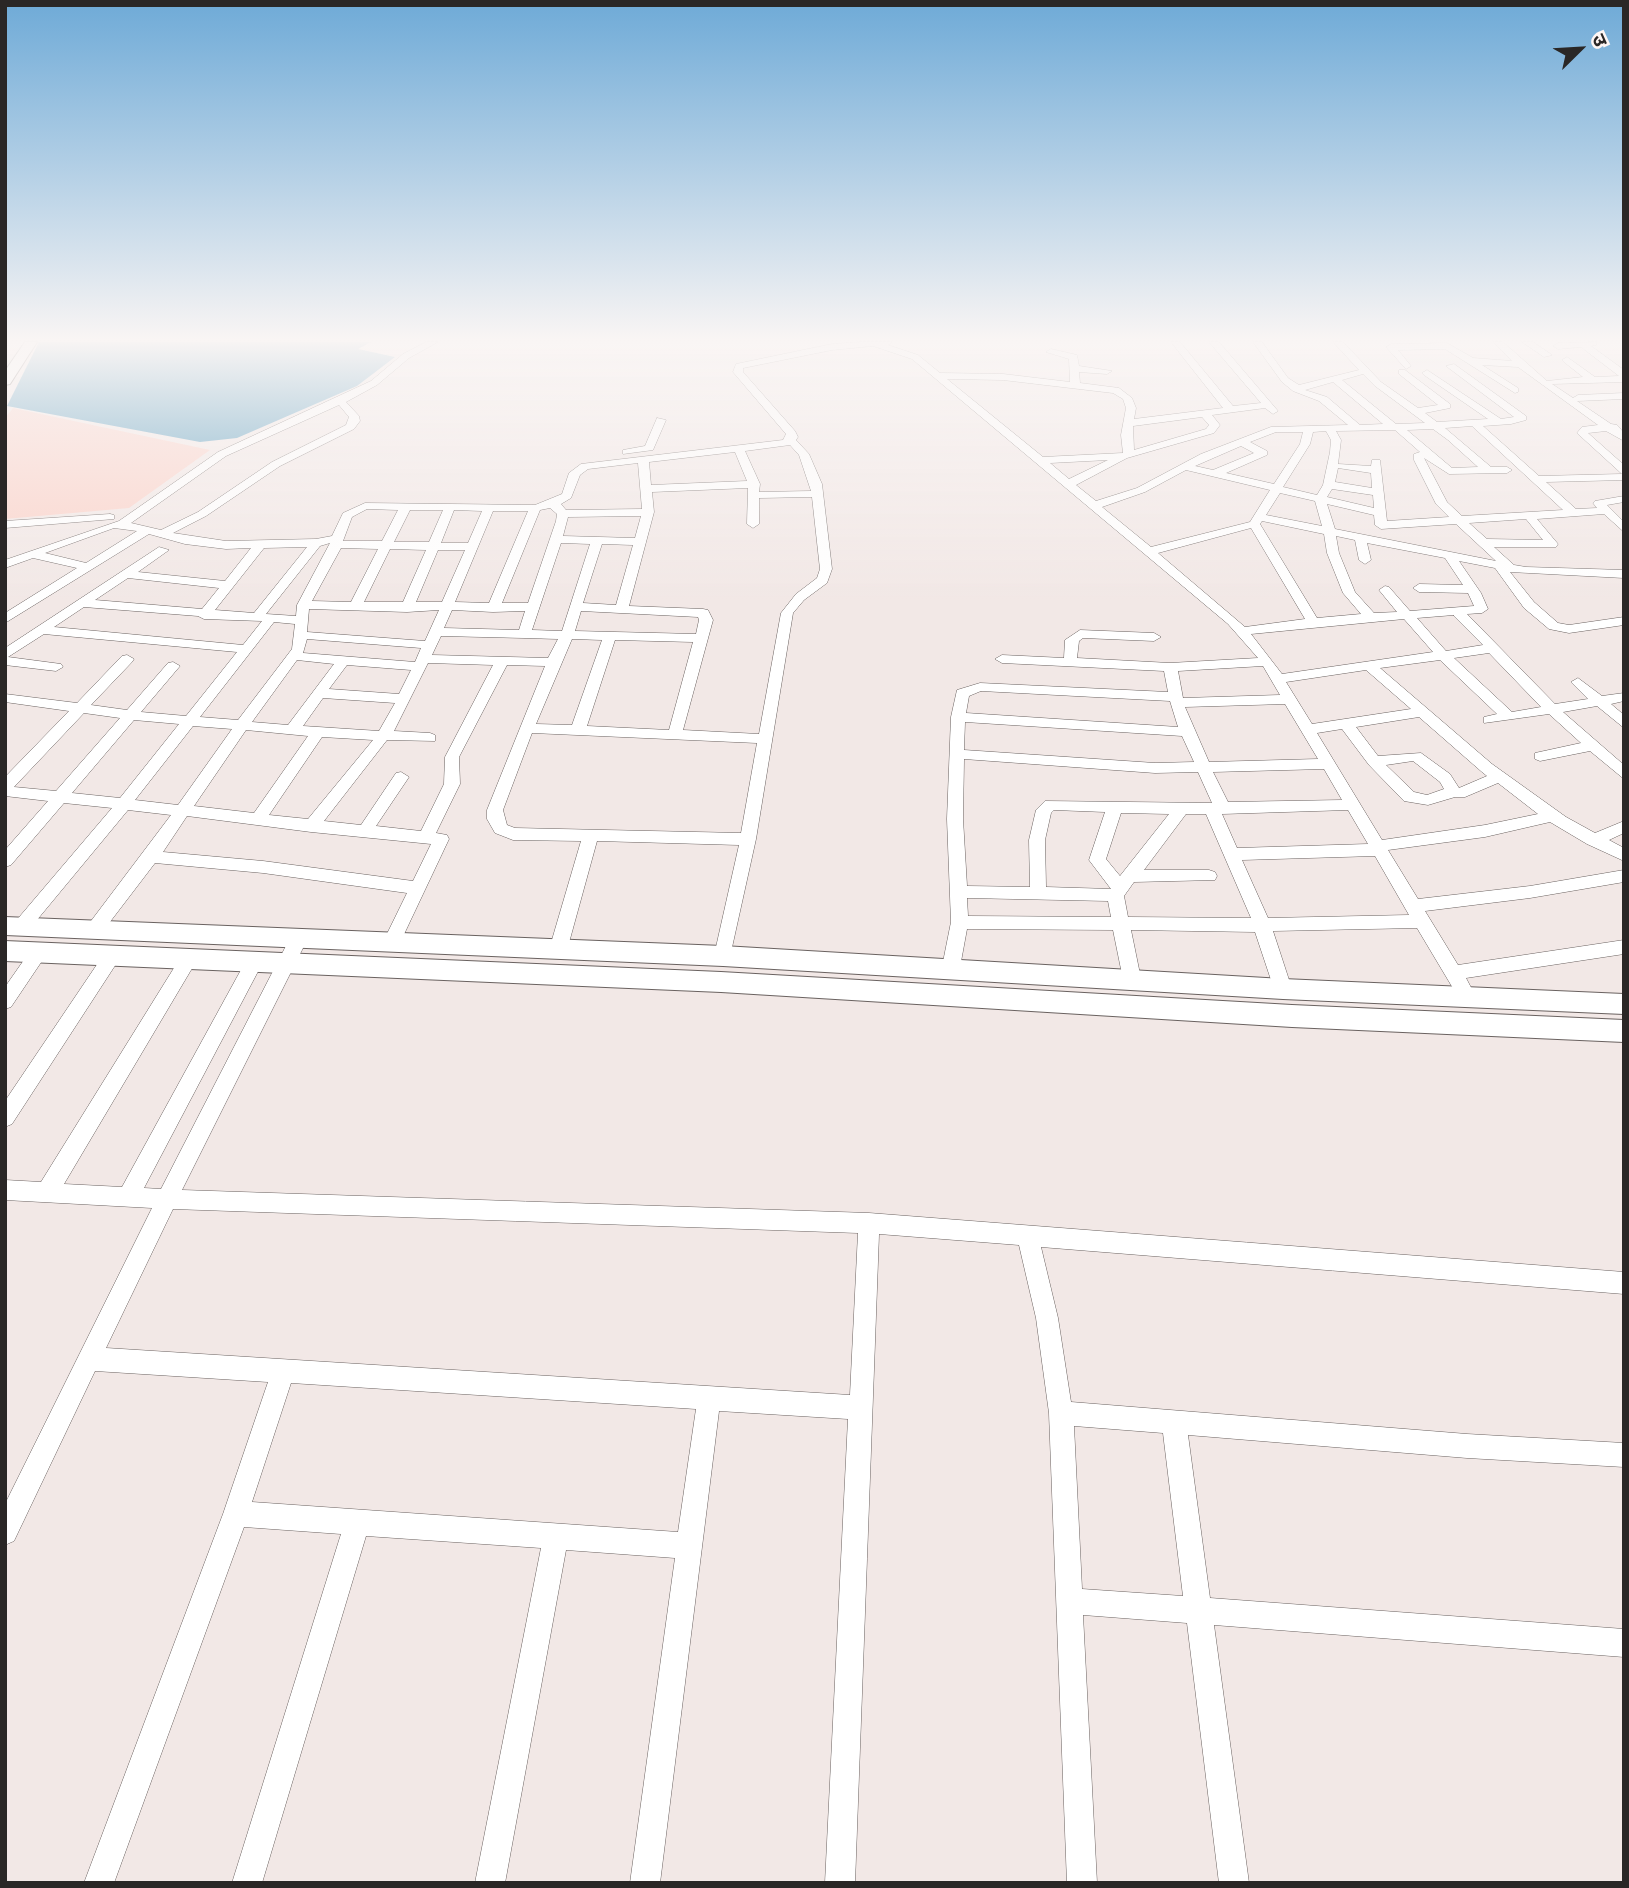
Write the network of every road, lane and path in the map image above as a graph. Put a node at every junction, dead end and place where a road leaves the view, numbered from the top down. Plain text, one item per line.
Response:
1 (275, 430) edge
2 (344, 430) edge
3 (657, 430) edge
4 (789, 430) edge
5 (1001, 430) edge
6 (1128, 430) edge
7 (1211, 430) edge
8 (1277, 430) edge
9 (1308, 430) edge
10 (1331, 430) edge
11 (1399, 430) edge
12 (1439, 430) edge
13 (1482, 430) edge
14 (1586, 430) edge
15 (791, 440) junction
16 (1241, 442) junction
17 (1152, 447) junction
18 (739, 450) junction
19 (1165, 453) dead end
20 (1426, 453) junction
21 (1126, 455) junction
22 (643, 460) junction
23 (1037, 461) junction
24 (1184, 464) junction
25 (1342, 466) dead end
26 (579, 469) junction
27 (1507, 470) dead end
28 (1489, 471) junction
29 (1624, 471) edge
30 (1214, 474) junction
31 (1624, 477) edge
32 (1539, 480) junction
33 (1067, 485) junction
34 (1329, 485) junction
35 (645, 489) junction
36 (754, 489) junction
37 (1273, 489) junction
38 (1379, 492) junction
39 (817, 494) junction
40 (1624, 499) edge
41 (1320, 500) junction
42 (406, 506) junction
43 (1093, 506) junction
44 (450, 507) junction
45 (489, 507) junction
46 (535, 508) junction
47 (559, 509) junction
48 (1604, 511) junction
49 (648, 512) junction
50 (1573, 513) junction
51 (133, 515) junction
52 (1528, 515) junction
53 (1380, 519) junction
54 (1256, 520) junction
55 (1457, 520) junction
56 (122, 524) junction
57 (753, 524) dead end
58 (1621, 524) edge
59 (5, 525) edge
60 (1329, 529) junction
61 (146, 531) junction
62 (161, 535) junction
63 (1360, 536) junction
64 (556, 539) junction
65 (597, 540) junction
66 (336, 541) junction
67 (641, 542) junction
68 (1382, 542) junction
69 (316, 543) junction
70 (1482, 543) junction
71 (260, 545) junction
72 (386, 545) junction
73 (434, 547) junction
74 (473, 547) junction
75 (163, 550) dead end
76 (1150, 551) junction
77 (32, 554) junction
78 (1450, 557) junction
79 (1364, 560) dead end
80 (11, 562) edge
81 (87, 567) junction
82 (1505, 568) junction
83 (5, 570) edge
84 (127, 573) junction
85 (1624, 574) edge
86 (230, 586) junction
87 (1419, 588) dead end
88 (1472, 589) junction
89 (1385, 590) dead end
90 (79, 603) junction
91 (355, 606) junction
92 (534, 607) junction
93 (576, 607) junction
94 (12, 608) edge
95 (407, 608) junction
96 (447, 608) junction
97 (494, 608) junction
98 (622, 608) junction
99 (1459, 613) junction
100 (204, 615) junction
101 (1408, 616) junction
102 (263, 618) junction
103 (1371, 618) junction
104 (5, 619) edge
105 (301, 620) junction
106 (53, 621) junction
107 (1624, 621) edge
108 (1313, 622) junction
109 (39, 630) junction
110 (1242, 631) junction
111 (524, 634) junction
112 (567, 635) junction
113 (610, 636) junction
114 (1154, 637) dead end
115 (433, 638) junction
116 (701, 638) junction
117 (1493, 648) junction
118 (246, 649) junction
119 (5, 654) edge
120 (1442, 654) junction
121 (293, 656) junction
122 (127, 659) dead end
123 (1002, 659) dead end
124 (344, 660) junction
125 (5, 661) edge
126 (502, 661) junction
127 (553, 662) junction
128 (1070, 662) junction
129 (1267, 662) junction
130 (422, 663) junction
131 (1368, 665) junction
132 (173, 666) dead end
133 (56, 667) dead end
134 (1170, 667) junction
135 (1277, 679) junction
136 (1578, 682) dead end
137 (320, 693) junction
138 (1624, 697) edge
139 (5, 698) edge
140 (404, 699) junction
141 (1288, 699) junction
142 (1176, 700) junction
143 (1598, 700) junction
144 (81, 708) junction
145 (1550, 708) junction
146 (1423, 712) junction
147 (131, 715) junction
148 (1508, 716) junction
149 (958, 717) junction
150 (1489, 720) dead end
151 (188, 721) junction
152 (1624, 723) edge
153 (1347, 725) junction
154 (241, 726) junction
155 (527, 728) junction
156 (292, 730) junction
157 (579, 730) junction
158 (1306, 730) junction
159 (318, 732) junction
160 (1186, 732) junction
161 (675, 734) junction
162 (384, 735) junction
163 (430, 737) dead end
164 (767, 739) junction
165 (1593, 746) junction
166 (957, 754) junction
167 (1540, 755) dead end
168 (1374, 761) dead end
169 (1326, 764) junction
170 (1204, 769) junction
171 (1624, 774) edge
172 (401, 777) dead end
173 (1499, 777) junction
174 (5, 789) edge
175 (1460, 793) dead end
176 (62, 798) junction
177 (124, 805) junction
178 (1351, 805) junction
179 (1115, 806) junction
180 (1182, 809) junction
181 (1217, 809) junction
182 (182, 812) junction
183 (1552, 816) junction
184 (257, 820) junction
185 (311, 826) junction
186 (1624, 827) edge
187 (365, 831) junction
188 (590, 836) junction
189 (426, 837) junction
190 (748, 839) junction
191 (1593, 839) junction
192 (1378, 848) junction
193 (1231, 854) junction
194 (1624, 855) edge
195 (151, 857) junction
196 (5, 861) edge
197 (1209, 876) dead end
198 (1624, 876) edge
199 (1122, 886) junction
200 (416, 888) junction
201 (958, 892) junction
202 (1038, 893) junction
203 (1418, 913) junction
204 (960, 922) junction
205 (1120, 924) junction
206 (1262, 925) junction
207 (13, 927) edge
208 (94, 930) junction
209 (299, 939) junction
210 (392, 942) junction
211 (453, 945) junction
212 (1624, 947) edge
213 (558, 950) junction
214 (5, 951) edge
215 (39, 952) junction
216 (112, 956) junction
217 (723, 956) junction
218 (188, 960) junction
219 (792, 960) junction
220 (833, 961) junction
221 (254, 962) junction
222 (286, 964) junction
223 (951, 967) junction
224 (446, 970) junction
225 (1132, 979) junction
226 (1165, 982) junction
227 (1461, 984) junction
228 (788, 985) junction
229 (836, 988) junction
230 (1283, 989) junction
231 (5, 1002) edge
232 (1624, 1004) edge
233 (1169, 1008) junction
234 (1624, 1031) edge
235 (5, 1118) edge
236 (6, 1192) edge
237 (47, 1192) junction
238 (128, 1197) junction
239 (167, 1199) junction
240 (869, 1223) junction
241 (1028, 1236) junction
242 (1624, 1283) edge
243 (90, 1359) junction
244 (283, 1371) junction
245 (709, 1398) junction
246 (861, 1408) junction
247 (1061, 1413) junction
248 (1174, 1422) junction
249 (1624, 1455) edge
250 (236, 1514) junction
251 (356, 1523) junction
252 (5, 1532) edge
253 (556, 1536) junction
254 (689, 1546) junction
255 (1070, 1601) junction
256 (1197, 1610) junction
257 (1624, 1643) edge
258 (99, 1883) edge
259 (247, 1883) edge
260 (490, 1883) edge
261 (645, 1883) edge
262 (840, 1883) edge
263 (1082, 1883) edge
264 (1234, 1883) edge

1 - 51 street
2 - 62 street
3 - 26 street
4 - 15 street
5 - 23 street
6 - 21 street
7 - 17 street
8 - 16 street
9 - 37 street
10 - 34 street
11 - 20 street
12 - 28 street
13 - 32 street
14 - 29 street
15 - 18 street
15 - 39 street
16 - 24 street
16 - 30 street
17 - 19 street
17 - 21 street
18 - 22 street
18 - 36 street
20 - 28 street
20 - 55 street
21 - 23 street
21 - 33 street
22 - 26 street
22 - 35 street
23 - 33 street
24 - 30 street
24 - 43 street
25 - 38 street
26 - 47 street
27 - 28 street
30 - 37 street
31 - 32 street
32 - 50 street
33 - 43 street
34 - 38 street
34 - 41 street
35 - 36 street
35 - 49 street
36 - 39 street
36 - 57 street
37 - 41 street
37 - 54 street
38 - 53 street
39 - 164 street
40 - 48 street
41 - 53 street
41 - 60 street
42 - 44 street
42 - 66 street
42 - 72 street
43 - 76 street
44 - 45 street
44 - 73 street
45 - 46 street
45 - 74 street
46 - 47 street
46 - 97 street
47 - 49 street
47 - 64 street
48 - 50 street
48 - 58 street
49 - 67 street
50 - 52 street
51 - 56 street
51 - 59 street
52 - 55 street
52 - 70 street
53 - 55 street
53 - 68 street
54 - 60 street
54 - 76 street
54 - 108 street
55 - 70 street
56 - 61 street
56 - 77 street
60 - 63 street
60 - 103 street
61 - 62 street
61 - 81 street
62 - 71 street
63 - 68 street
63 - 79 street
64 - 65 street
64 - 92 street
65 - 67 street
65 - 93 street
66 - 69 street
66 - 72 street
66 - 105 street
67 - 98 street
68 - 78 street
69 - 71 street
69 - 102 street
70 - 82 street
71 - 86 street
72 - 73 street
72 - 91 street
73 - 74 street
73 - 95 street
74 - 96 street
75 - 84 street
76 - 110 street
77 - 80 street
77 - 81 street
78 - 82 street
78 - 88 street
80 - 83 street
81 - 94 street
82 - 85 street
82 - 107 street
84 - 86 street
84 - 90 street
86 - 100 street
87 - 88 street
88 - 99 street
89 - 101 street
90 - 100 street
90 - 106 street
91 - 95 street
91 - 105 street
92 - 97 street
92 - 111 street
93 - 98 street
93 - 112 street
94 - 104 street
94 - 106 street
95 - 96 street
96 - 97 street
96 - 115 street
98 - 116 street
99 - 101 street
99 - 117 street
100 - 102 street
101 - 103 street
101 - 120 street
102 - 105 street
102 - 118 street
103 - 108 street
105 - 115 street
105 - 121 street
106 - 109 street
108 - 110 street
109 - 118 street
109 - 119 street
110 - 129 street
111 - 112 street
111 - 115 street
112 - 113 street
112 - 127 street
113 - 116 street
113 - 157 street
114 - 128 street
115 - 130 street
116 - 161 street
117 - 120 street
117 - 145 street
118 - 151 street
120 - 131 street
120 - 148 street
121 - 124 street
121 - 154 street
122 - 144 street
123 - 128 street
124 - 130 street
124 - 137 street
125 - 133 street
126 - 127 street
126 - 130 street
126 - 189 street
127 - 155 street
128 - 134 street
129 - 134 street
129 - 135 street
130 - 140 street
131 - 135 street
131 - 146 street
132 - 147 street
134 - 142 street
135 - 141 street
136 - 143 street
137 - 140 street
137 - 156 street
138 - 143 street
139 - 144 street
140 - 162 street
141 - 142 street
141 - 158 street
142 - 149 street
142 - 160 street
143 - 145 street
143 - 152 street
144 - 147 street
144 - 174 street
145 - 148 street
145 - 165 street
146 - 153 street
146 - 173 street
147 - 151 street
147 - 176 street
148 - 150 street
149 - 160 street
149 - 166 street
151 - 154 street
151 - 177 street
153 - 158 street
153 - 168 street
154 - 156 street
154 - 182 street
155 - 157 street
155 - 188 street
156 - 159 street
157 - 161 street
158 - 169 street
159 - 162 street
159 - 184 street
160 - 170 street
161 - 164 street
162 - 163 street
162 - 185 street
164 - 190 street
165 - 167 street
165 - 171 street
166 - 170 street
166 - 201 street
169 - 170 street
169 - 178 street
170 - 181 street
172 - 187 street
173 - 175 street
173 - 183 street
174 - 176 street
176 - 177 street
176 - 196 street
177 - 182 street
177 - 207 street
178 - 181 street
178 - 192 street
179 - 180 street
179 - 199 street
179 - 202 street
180 - 181 street
180 - 199 street
181 - 193 street
182 - 184 street
182 - 195 street
183 - 191 street
183 - 192 street
184 - 185 street
185 - 187 street
186 - 191 street
187 - 189 street
188 - 190 street
188 - 213 street
189 - 200 street
190 - 217 street
191 - 194 street
192 - 193 street
192 - 203 street
193 - 206 street
195 - 200 street
195 - 208 street
197 - 199 street
198 - 203 street
199 - 202 street
199 - 205 street
200 - 210 street
201 - 202 street
201 - 204 street
203 - 206 street
203 - 227 street
204 - 205 street
204 - 223 street
205 - 206 street
205 - 225 street
206 - 230 street
207 - 208 main road
208 - 209 main road
209 - 210 main road
209 - 222 street
210 - 211 main road
211 - 213 main road
211 - 224 main road
212 - 227 street
213 - 217 main road
214 - 215 main road
215 - 216 main road
215 - 231 street
216 - 218 main road
216 - 235 street
217 - 219 main road
218 - 221 main road
218 - 237 street
219 - 220 main road
219 - 228 main road
220 - 223 main road
220 - 229 main road
221 - 222 main road
221 - 238 street
222 - 224 main road
222 - 239 street
223 - 225 main road
224 - 228 main road
225 - 226 main road
226 - 230 main road
226 - 233 main road
227 - 230 main road
227 - 232 main road
228 - 229 main road
229 - 233 main road
233 - 234 main road
236 - 237 street
237 - 238 street
238 - 239 street
239 - 240 street
239 - 243 street
240 - 241 street
240 - 246 street
241 - 242 street
241 - 247 street
243 - 244 street
243 - 252 street
244 - 245 street
244 - 250 street
245 - 246 street
245 - 254 street
246 - 262 street
247 - 248 street
247 - 255 street
248 - 249 street
248 - 256 street
250 - 251 street
250 - 258 street
251 - 253 street
251 - 259 street
253 - 254 street
253 - 260 street
254 - 261 street
255 - 256 street
255 - 263 street
256 - 257 street
256 - 264 street

